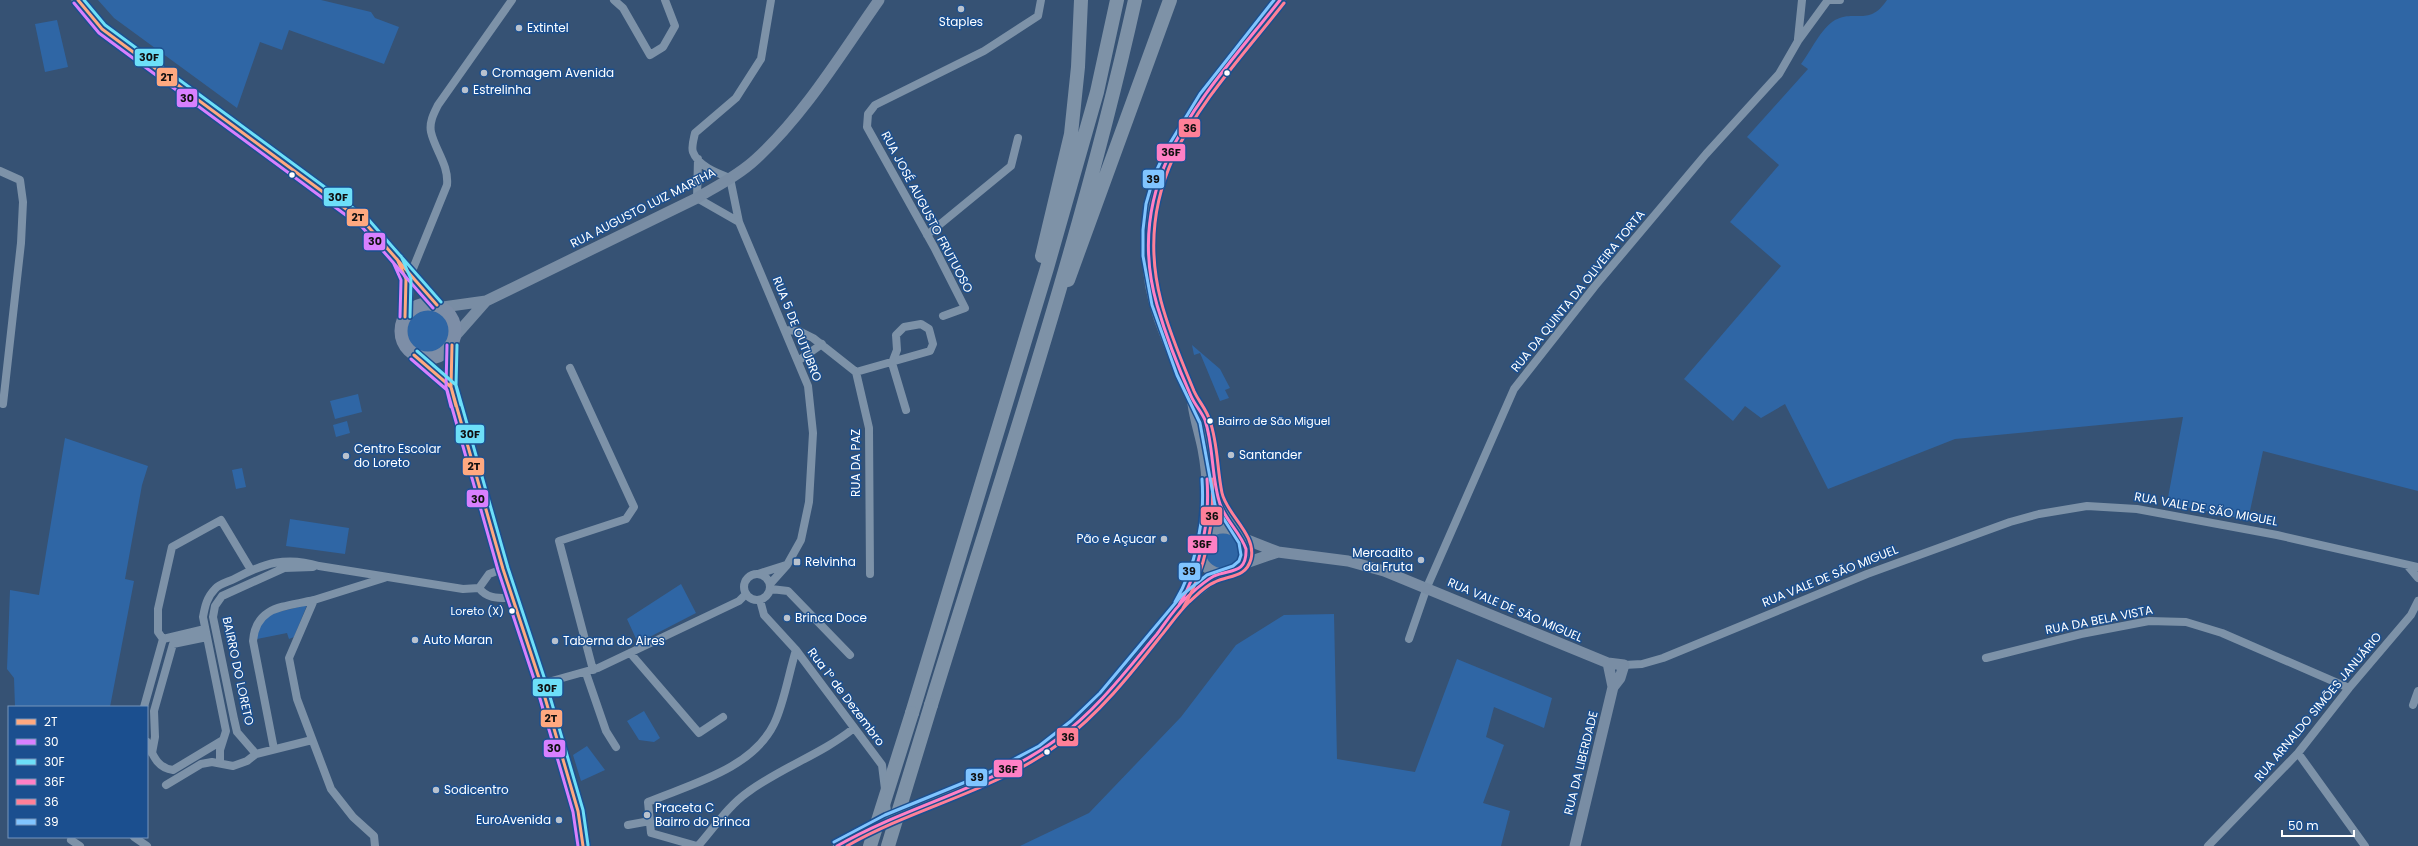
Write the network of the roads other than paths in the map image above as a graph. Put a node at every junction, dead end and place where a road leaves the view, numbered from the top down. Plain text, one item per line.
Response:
1 (78, 0) edge
2 (512, 0) edge
3 (614, 0) edge
4 (665, 0) edge
5 (771, 0) edge
6 (879, 0) edge
7 (1041, 0) edge
8 (1081, 0) edge
9 (1117, 0) edge
10 (1135, 0) edge
11 (1170, 0) edge
12 (1280, 0) edge
13 (1802, 0) edge
14 (1829, 0) edge
15 (1840, 0) edge
16 (1798, 41) junction
17 (1018, 138) dead end
18 (698, 160) junction
19 (0, 171) edge
20 (730, 178) junction
21 (697, 198) junction
22 (739, 222) junction
23 (927, 235) junction
24 (407, 272) junction
25 (486, 301) junction
26 (440, 306) junction
27 (1032, 315) junction
28 (943, 316) dead end
29 (405, 317) junction
30 (1050, 320) junction
31 (785, 330) junction
32 (454, 340) junction
33 (822, 344) junction
34 (414, 355) junction
35 (798, 361) junction
36 (892, 363) junction
37 (570, 368) dead end
38 (856, 372) junction
39 (451, 387) junction
40 (1193, 401) junction
41 (3, 404) dead end
42 (906, 410) dead end
43 (1239, 535) junction
44 (1203, 539) junction
45 (1278, 552) junction
46 (1200, 556) junction
47 (1243, 564) junction
48 (787, 565) junction
49 (2407, 565) junction
50 (319, 566) junction
51 (2418, 567) edge
52 (503, 569) junction
53 (251, 570) junction
54 (758, 574) junction
55 (870, 574) dead end
56 (1218, 574) junction
57 (386, 577) junction
58 (2418, 578) edge
59 (770, 586) junction
60 (1427, 587) junction
61 (479, 588) junction
62 (746, 594) junction
63 (512, 598) junction
64 (314, 600) junction
65 (760, 600) junction
66 (2418, 601) edge
67 (1182, 603) junction
68 (2415, 613) edge
69 (206, 633) junction
70 (163, 639) junction
71 (1409, 639) dead end
72 (796, 650) junction
73 (631, 654) junction
74 (850, 655) dead end
75 (1986, 658) dead end
76 (1608, 664) junction
77 (1624, 665) junction
78 (590, 671) junction
79 (540, 684) junction
80 (1613, 687) junction
81 (2349, 688) junction
82 (2418, 691) edge
83 (2413, 705) dead end
84 (144, 706) edge
85 (723, 718) dead end
86 (854, 728) junction
87 (223, 740) junction
88 (312, 740) junction
89 (148, 744) edge
90 (616, 747) dead end
91 (274, 749) junction
92 (152, 753) junction
93 (2298, 753) junction
94 (256, 754) junction
95 (220, 762) junction
96 (166, 785) dead end
97 (968, 787) joint
98 (888, 819) junction
99 (650, 821) junction
100 (628, 825) dead end
101 (135, 838) edge
102 (71, 840) dead end
103 (80, 846) edge
104 (147, 846) edge
105 (375, 846) edge
106 (583, 846) edge
107 (698, 846) edge
108 (836, 846) edge
109 (870, 846) edge
110 (888, 846) edge
111 (1575, 846) edge
112 (2208, 846) edge
113 (2365, 846) edge

1 - 24 main road
2 - 24 street
3 - 4 street
5 - 18 street
6 - 20 street, RUA AUGUSTO LUIZ MARTHA
7 - 23 street, RUA JOSÉ AUGUSTO FRUTUOSO
8 - 27 highway
9 - 27 highway
10 - 30 highway
11 - 30 highway
12 - 40 street
13 - 16 street, RUA DA QUINTA DA OLIVEIRA TORTA
14 - 15 street
14 - 16 street, RUA DA QUINTA DA OLIVEIRA TORTA
16 - 60 street, RUA DA QUINTA DA OLIVEIRA TORTA
17 - 23 street
18 - 20 street
18 - 21 street
19 - 41 street
20 - 21 street, RUA AUGUSTO LUIZ MARTHA
20 - 22 street, RUA 5 DE OUTUBRO
21 - 22 street
21 - 25 street, RUA AUGUSTO LUIZ MARTHA
22 - 31 street, RUA 5 DE OUTUBRO
23 - 28 street, RUA JOSÉ AUGUSTO FRUTUOSO
24 - 26 main road
24 - 29 main road
25 - 26 street, RUA AUGUSTO LUIZ MARTHA
25 - 32 street, RUA AUGUSTO LUIZ MARTHA
26 - 29 main road
26 - 32 main road
27 - 109 highway, bridge
29 - 34 main road
30 - 110 highway, bridge
31 - 33 street
31 - 35 street, RUA 5 DE OUTUBRO
32 - 34 main road
32 - 39 main road
33 - 35 street
33 - 38 street
34 - 39 main road
35 - 48 street, RUA 5 DE OUTUBRO
36 - 36 street
36 - 38 street
36 - 42 street
37 - 78 street
38 - 55 street, RUA DA PAZ
39 - 52 main road
40 - 43 street
40 - 44 street
43 - 44 street
43 - 45 street, RUA VALE DE SÃO MIGUEL
43 - 47 street
44 - 46 street
45 - 47 street, RUA VALE DE SÃO MIGUEL
45 - 60 street, RUA VALE DE SÃO MIGUEL
46 - 56 street
46 - 67 street
47 - 56 street
48 - 54 street
48 - 59 street, RUA 5 DE OUTUBRO
49 - 51 street, RUA VALE DE SÃO MIGUEL
49 - 58 street
49 - 77 street, RUA VALE DE SÃO MIGUEL
50 - 53 street, BAIRRO DO LORETO
50 - 57 street
50 - 94 street, BAIRRO DO LORETO
52 - 61 street
52 - 63 main road
53 - 69 street, BAIRRO DO LORETO
53 - 70 street
54 - 59 street
54 - 62 street
56 - 67 street
57 - 61 street
57 - 64 street, BAIRRO DO LORETO
59 - 65 street
59 - 74 street
60 - 71 street, RUA DA QUINTA DA OLIVEIRA TORTA
60 - 76 street, RUA VALE DE SÃO MIGUEL
61 - 63 street
62 - 65 street
62 - 73 street
63 - 79 main road
64 - 88 street
64 - 91 street, BAIRRO DO LORETO
65 - 72 street, Rua 1º de Dezembro
66 - 68 street, RUA ARNALDO SIMÕES JANUÁRIO
67 - 97 street
68 - 81 street, RUA ARNALDO SIMÕES JANUÁRIO
69 - 70 street, BAIRRO DO LORETO
69 - 87 street, BAIRRO DO LORETO
69 - 92 street, BAIRRO DO LORETO
70 - 84 street
72 - 86 street, Rua 1º de Dezembro
72 - 99 street
73 - 78 street
73 - 85 street
75 - 81 street, RUA DA BELA VISTA
76 - 77 street, RUA VALE DE SÃO MIGUEL
76 - 80 street, RUA DA LIBERDADE
77 - 80 street, RUA DA LIBERDADE
78 - 79 street
78 - 90 street
79 - 106 main road
80 - 111 street, RUA DA LIBERDADE
81 - 93 street, RUA ARNALDO SIMÕES JANUÁRIO
82 - 83 street
86 - 98 street, Rua 1º de Dezembro
86 - 107 street
87 - 92 street
87 - 95 street, BAIRRO DO LORETO
88 - 91 street
88 - 105 street
89 - 92 street
91 - 94 street
93 - 112 street, RUA ARNALDO SIMÕES JANUÁRIO
93 - 113 street
94 - 95 street
95 - 96 street
97 - 98 street
98 - 108 street
99 - 100 street
99 - 107 street
101 - 104 street
102 - 103 street

